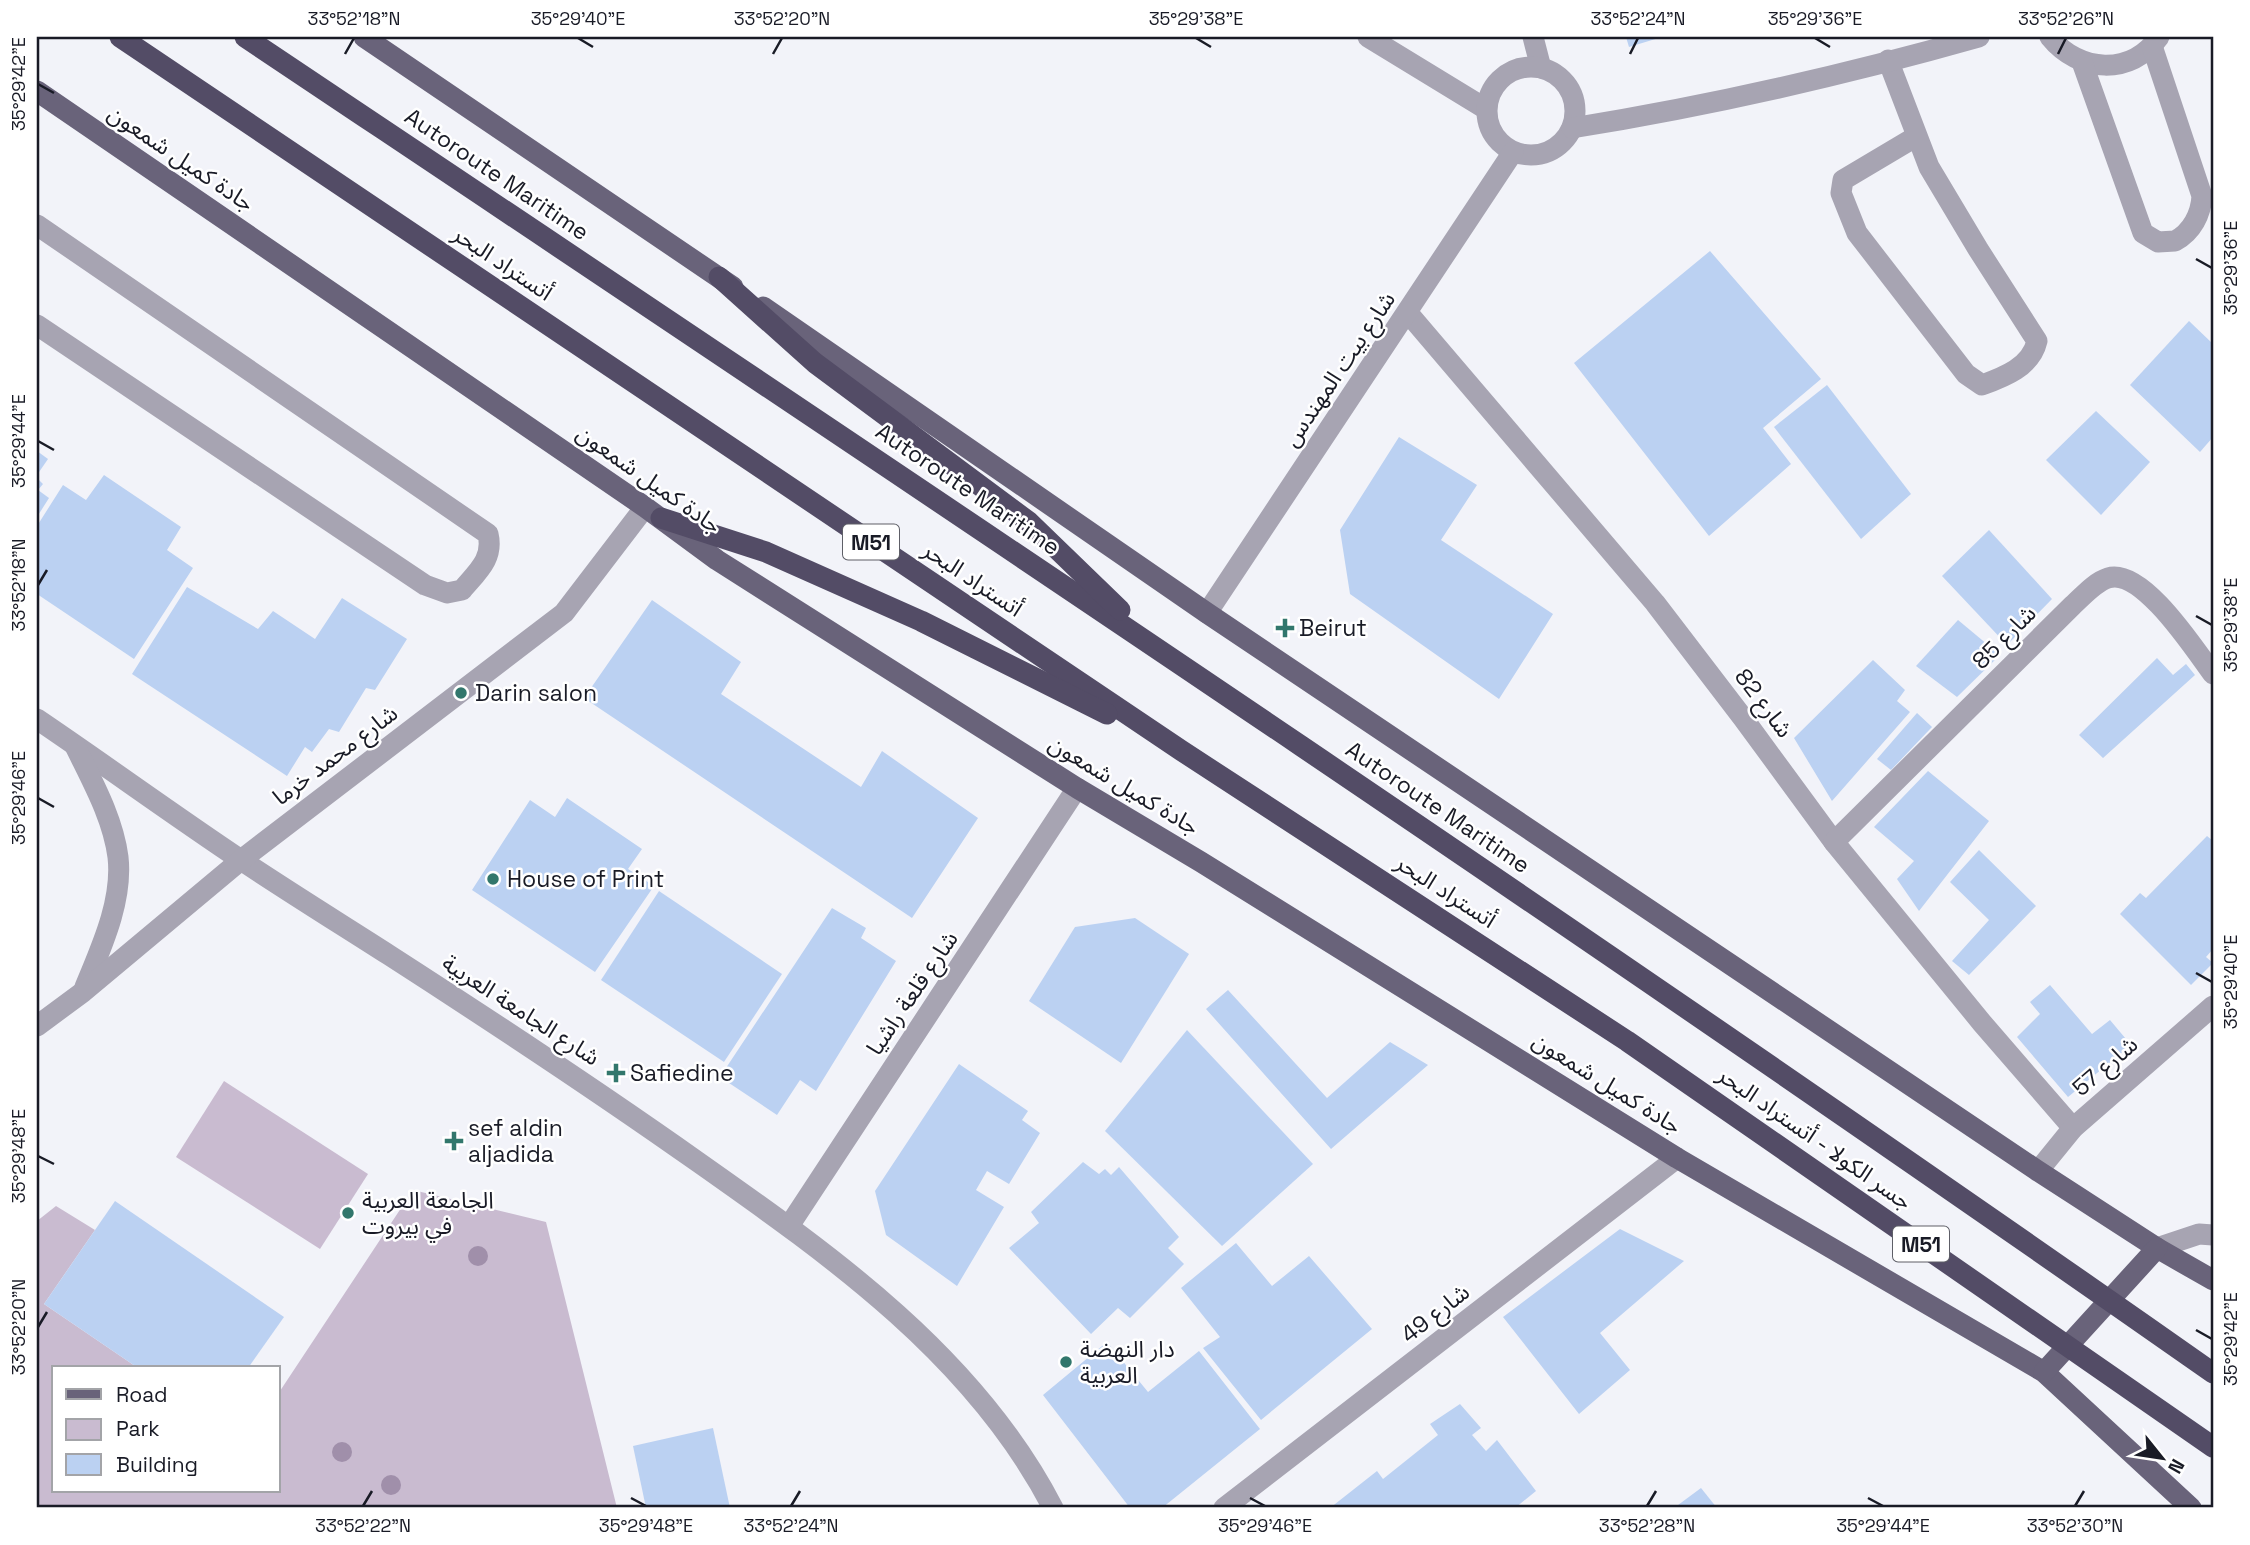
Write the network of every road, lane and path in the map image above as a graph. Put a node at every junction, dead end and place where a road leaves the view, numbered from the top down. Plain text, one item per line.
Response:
1 (120, 37) edge
2 (245, 37) edge
3 (364, 37) edge
4 (1368, 37) edge
5 (1533, 37) edge
6 (1979, 37) edge
7 (2050, 37) edge
8 (2156, 41) edge
9 (1888, 60) junction
10 (2082, 62) junction
11 (1541, 68) junction
12 (37, 91) edge
13 (1486, 109) junction
14 (1572, 128) junction
15 (1917, 136) junction
16 (1513, 152) junction
17 (37, 225) edge
18 (719, 277) junction
19 (1408, 313) junction
20 (37, 325) edge
21 (653, 513) junction
22 (1207, 613) junction
23 (1159, 648) junction
24 (2213, 674) edge
25 (37, 719) edge
26 (74, 744) junction
27 (1182, 751) junction
28 (1077, 788) junction
29 (1835, 842) junction
30 (241, 860) junction
31 (1658, 990) joint
32 (83, 992) junction
33 (2213, 1006) edge
34 (37, 1026) edge
35 (1627, 1041) joint
36 (2073, 1128) junction
37 (1677, 1158) junction
38 (2038, 1171) junction
39 (789, 1226) junction
40 (2213, 1235) edge
41 (2157, 1248) junction
42 (2213, 1280) edge
43 (2044, 1372) junction
44 (2213, 1373) edge
45 (2213, 1447) edge
46 (2175, 1499) edge
47 (1053, 1508) edge
48 (1224, 1508) edge
49 (2191, 1508) edge

1 - 27 highway, أتستراد البحر / M51
2 - 23 highway, Autoroute Maritime / M51
3 - 18 main road
4 - 13 street
5 - 11 street
6 - 9 street
7 - 10 street
8 - 10 street
8 - 10 street
9 - 14 street
9 - 15 street
11 - 13 street
11 - 14 street
12 - 21 main road, جادة كميل شمعون
13 - 16 street
14 - 16 street
15 - 15 street
16 - 19 street, شارع بيت المهندس
17 - 20 street
18 - 22 main road
18 - 23 highway
19 - 22 street, شارع بيت المهندس
19 - 29 street, شارع 82
21 - 27 highway
21 - 28 main road, جادة كميل شمعون
21 - 30 street, شارع محمد خرما
22 - 38 main road
23 - 31 highway, Autoroute Maritime / M51
24 - 29 street, شارع 85
25 - 26 street, شارع الجامعة العربية
26 - 30 street, شارع الجامعة العربية
26 - 32 street
27 - 35 highway, أتستراد البحر / M51
28 - 37 main road, جادة كميل شمعون
28 - 39 street, شارع قلعة راشيا
29 - 36 street, شارع 82
30 - 32 street, شارع محمد خرما
30 - 39 street, شارع الجامعة العربية
31 - 44 highway, جسر الكولا - أتستراد البحر / M51
32 - 34 street, شارع محمد خرما
33 - 36 street, شارع 57
35 - 45 highway, جسر الكولا - أتستراد البحر / M51
36 - 38 street, شارع 57
37 - 43 main road, جادة كميل شمعون
37 - 48 street, شارع 49
38 - 41 main road
39 - 47 street, شارع الجامعة العربية
40 - 41 street
41 - 42 main road
41 - 43 main road
43 - 46 main road, جادة كميل شمعون
46 - 49 main road, جادة كميل شمعون

